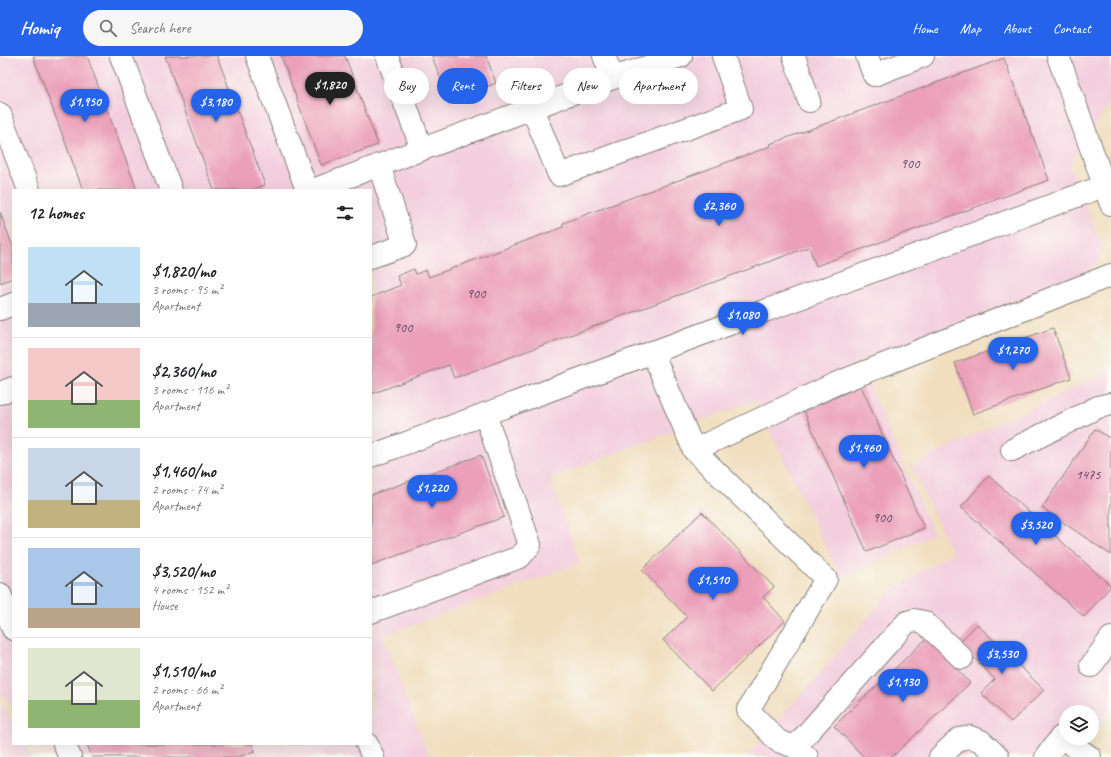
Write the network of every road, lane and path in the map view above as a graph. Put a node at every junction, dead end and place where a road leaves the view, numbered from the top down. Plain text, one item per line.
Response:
1 (121, 56) edge
2 (257, 56) edge
3 (387, 56) edge
4 (604, 56) edge
5 (681, 56) edge
6 (723, 56) edge
7 (794, 56) edge
8 (867, 56) edge
9 (923, 56) edge
10 (1058, 56) edge
11 (613, 78) junction
12 (809, 102) dead end
13 (532, 108) junction
14 (0, 114) edge
15 (422, 149) junction
16 (379, 165) junction
17 (29, 189) edge
18 (171, 189) edge
19 (307, 189) edge
20 (316, 189) edge
21 (1108, 195) edge
22 (372, 257) edge
23 (1111, 275) edge
24 (12, 304) edge
25 (0, 309) edge
26 (652, 352) junction
27 (12, 388) edge
28 (0, 393) edge
29 (1111, 404) edge
30 (485, 414) junction
31 (694, 450) junction
32 (1012, 450) dead end
33 (372, 456) edge
34 (12, 587) edge
35 (0, 593) edge
36 (372, 612) edge
37 (12, 626) edge
38 (1111, 638) edge
39 (962, 658) dead end
40 (1091, 666) dead end
41 (64, 745) edge
42 (368, 745) edge
43 (801, 752) edge
44 (70, 757) edge
45 (373, 757) edge
46 (940, 757) edge
47 (998, 757) edge
48 (1046, 757) edge
49 (1090, 757) edge

1 - 18 street
2 - 19 street
3 - 15 street
4 - 11 street
5 - 11 street
6 - 13 street
7 - 12 street
8 - 9 street
10 - 21 street
11 - 13 street
13 - 15 street
14 - 17 street
15 - 16 street
16 - 20 street
16 - 22 street
21 - 26 street
23 - 31 street
24 - 25 street
26 - 30 street
26 - 31 street
27 - 28 street
29 - 32 street
30 - 33 street
30 - 36 street
31 - 43 street
34 - 35 street
35 - 37 street
38 - 40 street
39 - 43 street
41 - 44 street
42 - 45 street
46 - 47 street
48 - 49 street

